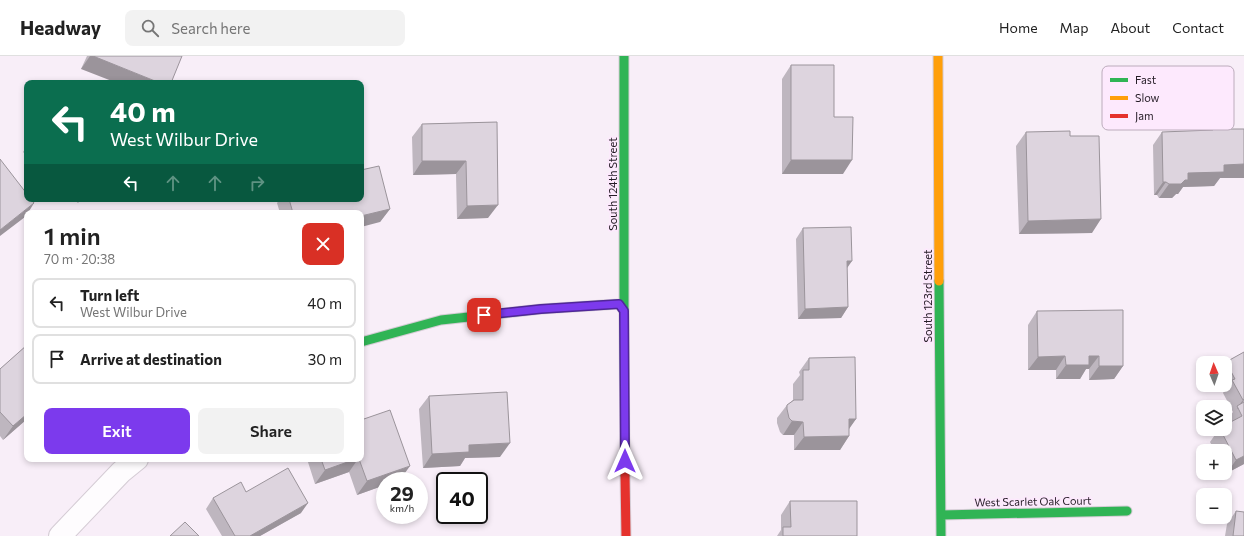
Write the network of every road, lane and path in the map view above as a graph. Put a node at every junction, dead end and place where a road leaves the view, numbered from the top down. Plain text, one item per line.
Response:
1 (624, 56) edge
2 (938, 56) edge
3 (621, 308) junction
4 (364, 341) edge
5 (133, 462) edge
6 (1126, 511) dead end
7 (941, 515) junction
8 (60, 536) edge
9 (626, 536) edge
10 (940, 536) edge

1 - 3 street, South 124th Street
2 - 7 street, South 123rd Street
3 - 4 street
3 - 9 street, South 124th Street
5 - 8 street
6 - 7 street, West Scarlet Oak Court
7 - 10 street, South 123rd Street

